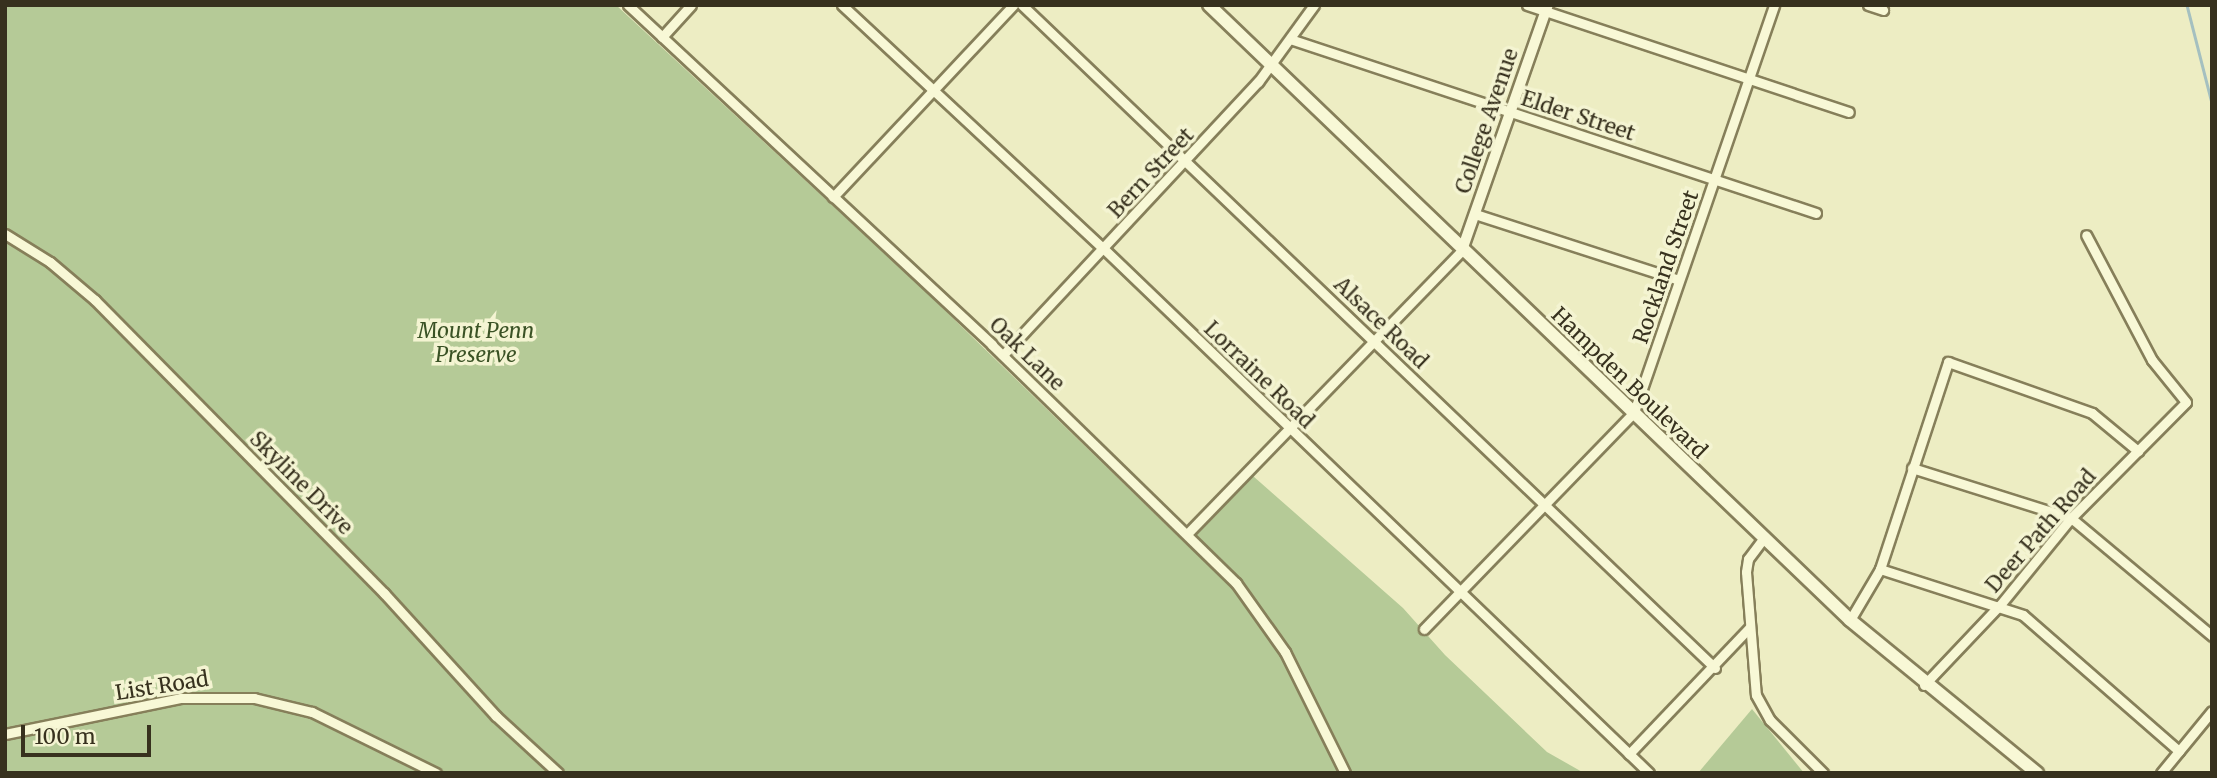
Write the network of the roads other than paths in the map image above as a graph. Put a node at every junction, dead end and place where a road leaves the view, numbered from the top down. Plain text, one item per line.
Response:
1 (628, 5) edge
2 (691, 5) edge
3 (842, 5) edge
4 (1013, 5) edge
5 (1022, 5) edge
6 (1209, 5) edge
7 (1314, 5) edge
8 (1527, 5) edge
9 (1774, 5) edge
10 (1868, 5) edge
11 (1547, 8) edge
12 (1883, 10) dead end
13 (662, 37) junction
14 (1290, 39) junction
15 (1272, 64) junction
16 (1749, 79) junction
17 (932, 89) junction
18 (1849, 112) dead end
19 (1512, 113) junction
20 (1187, 159) junction
21 (1715, 180) junction
22 (833, 197) junction
23 (1816, 213) dead end
24 (1475, 214) junction
25 (5, 234) edge
26 (2086, 235) dead end
27 (1104, 249) junction
28 (1462, 250) junction
29 (1679, 280) junction
30 (1374, 341) junction
31 (1003, 355) junction
32 (1634, 412) junction
33 (1289, 429) junction
34 (2138, 451) junction
35 (1912, 468) junction
36 (1544, 505) junction
37 (2071, 518) junction
38 (1188, 533) junction
39 (1763, 539) junction
40 (1880, 569) junction
41 (1459, 593) junction
42 (2000, 606) junction
43 (1850, 620) junction
44 (1749, 628) junction
45 (1424, 629) dead end
46 (2212, 636) edge
47 (1715, 668) junction
48 (1924, 685) junction
49 (2212, 711) edge
50 (5, 734) edge
51 (2179, 751) junction
52 (1629, 754) junction
53 (436, 773) edge
54 (558, 773) edge
55 (1345, 773) edge
56 (1649, 773) edge
57 (1822, 773) edge
58 (2037, 773) edge
59 (2161, 773) edge

1 - 13 street, Oak Lane
2 - 13 street
3 - 17 street, Lorraine Road
4 - 17 street
5 - 20 street, Alsace Road
6 - 15 main road, Hampden Boulevard
7 - 14 street, Bern Street
8 - 11 street
9 - 16 street, Rockland Street
10 - 12 street
11 - 16 street
11 - 19 street, College Avenue
13 - 22 street, Oak Lane
14 - 15 street, Bern Street
14 - 19 street, Elder Street
15 - 20 street, Bern Street
15 - 28 main road, Hampden Boulevard
16 - 18 street
16 - 21 street, Rockland Street
17 - 22 street
17 - 27 street, Lorraine Road
19 - 21 street, Elder Street
19 - 24 street, College Avenue
20 - 27 street, Bern Street
20 - 30 street, Alsace Road
21 - 23 street, Elder Street
21 - 29 street, Rockland Street
22 - 31 street, Oak Lane
24 - 28 street, College Avenue
24 - 29 street
25 - 54 street, Skyline Drive
26 - 34 street, Deer Path Road
27 - 31 street, Bern Street
27 - 33 street, Lorraine Road
28 - 30 street
28 - 32 main road, Hampden Boulevard
29 - 32 street, Rockland Street
30 - 33 street
30 - 36 street, Alsace Road
31 - 38 street, Oak Lane
32 - 36 street, Rockland Street
32 - 39 main road, Hampden Boulevard
33 - 38 street
33 - 41 street, Lorraine Road
34 - 35 street
34 - 37 street, Deer Path Road
35 - 37 street
35 - 40 street
36 - 41 street, Rockland Street
36 - 47 street, Alsace Road
37 - 42 street, Deer Path Road
37 - 46 street
38 - 55 street, Oak Lane
39 - 43 main road, Hampden Boulevard
39 - 44 street
40 - 42 street
40 - 43 street
41 - 45 street, Rockland Street
41 - 52 street, Lorraine Road
42 - 48 street, Deer Path Road
42 - 51 street
43 - 48 main road, Hampden Boulevard
44 - 47 street
44 - 57 street
47 - 52 street
48 - 58 main road, Hampden Boulevard
49 - 51 street
50 - 53 street, List Road
51 - 59 street
52 - 56 street, Lorraine Road

